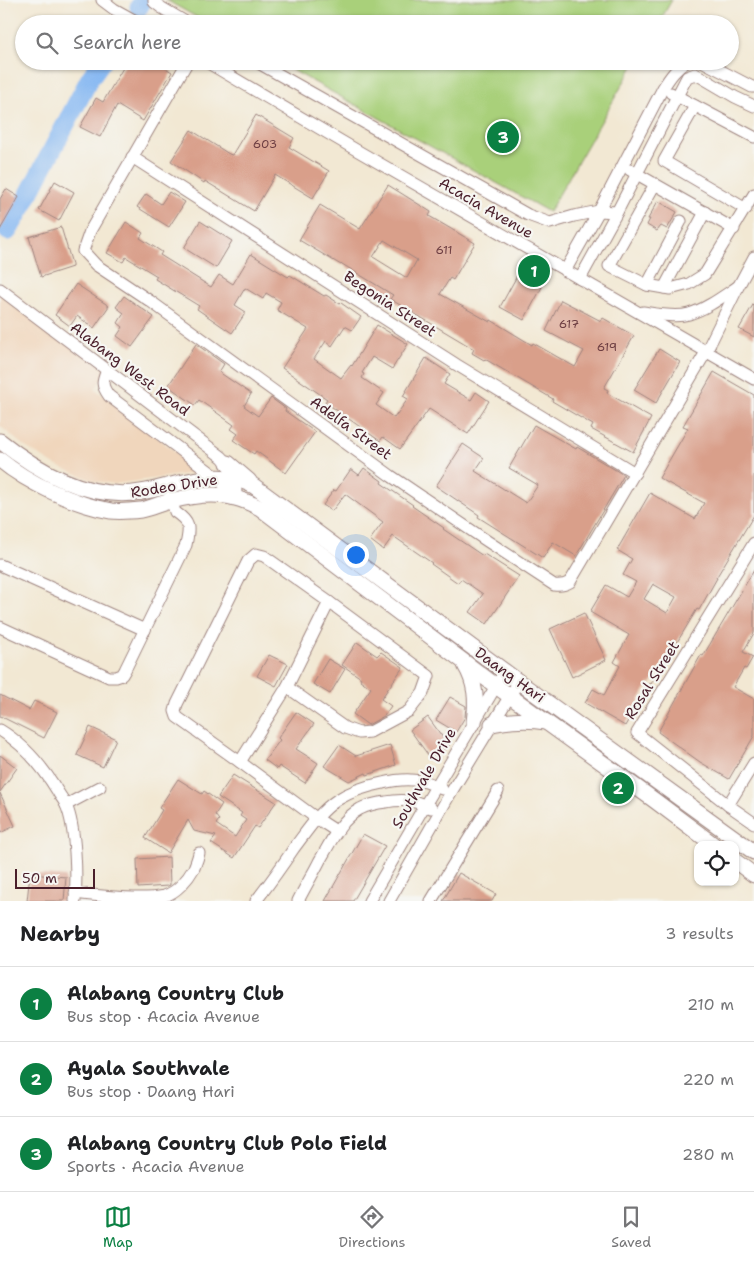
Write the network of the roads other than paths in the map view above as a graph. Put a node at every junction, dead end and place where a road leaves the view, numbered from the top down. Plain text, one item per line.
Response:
1 (154, 0) edge
2 (110, 4) edge
3 (128, 15) edge
4 (174, 15) edge
5 (183, 70) edge
6 (220, 70) edge
7 (271, 70) edge
8 (675, 70) edge
9 (719, 70) edge
10 (754, 87) edge
11 (663, 88) junction
12 (678, 96) junction
13 (696, 106) junction
14 (754, 106) edge
15 (754, 137) edge
16 (132, 157) junction
17 (622, 165) junction
18 (637, 173) junction
19 (655, 184) junction
20 (754, 194) edge
21 (746, 209) junction
22 (599, 211) junction
23 (617, 212) junction
24 (705, 212) junction
25 (681, 221) dead end
26 (734, 229) junction
27 (754, 257) edge
28 (566, 271) junction
29 (580, 280) junction
30 (647, 285) junction
31 (738, 286) junction
32 (664, 288) junction
33 (0, 289) edge
34 (634, 310) junction
35 (706, 352) junction
36 (107, 370) junction
37 (754, 379) edge
38 (0, 441) edge
39 (0, 460) edge
40 (228, 463) junction
41 (635, 472) junction
42 (218, 478) junction
43 (236, 479) junction
44 (170, 493) junction
45 (236, 498) junction
46 (263, 502) junction
47 (754, 543) edge
48 (0, 565) edge
49 (329, 602) junction
50 (0, 626) edge
51 (145, 630) junction
52 (463, 662) junction
53 (506, 671) junction
54 (519, 682) junction
55 (496, 686) junction
56 (287, 687) junction
57 (510, 696) junction
58 (474, 722) junction
59 (548, 723) junction
60 (492, 724) junction
61 (0, 730) edge
62 (240, 762) junction
63 (754, 763) edge
64 (436, 786) junction
65 (100, 787) dead end
66 (498, 792) dead end
67 (450, 794) junction
68 (66, 805) junction
69 (425, 805) junction
70 (728, 805) junction
71 (439, 813) junction
72 (316, 818) junction
73 (754, 823) edge
74 (336, 832) junction
75 (709, 841) edge
76 (754, 852) edge
77 (199, 853) dead end
78 (739, 863) edge
79 (754, 874) edge
80 (75, 897) edge
81 (256, 901) edge
82 (298, 901) edge
83 (369, 901) edge
84 (389, 901) edge
85 (431, 901) edge

1 - 4 street
2 - 3 street
5 - 16 street, Adelfa Street
6 - 28 street, Acacia Avenue
7 - 22 street
8 - 11 street
9 - 10 street
11 - 12 street
11 - 17 street
12 - 13 street
12 - 14 street
12 - 18 street
13 - 15 street
13 - 21 street
16 - 41 street, Begonia Street
16 - 41 street, Adelfa Street
17 - 18 street
17 - 22 street
18 - 19 street
18 - 23 street
19 - 24 street
19 - 30 street
20 - 21 street
21 - 26 street
22 - 23 street
22 - 28 street
23 - 29 street
24 - 26 street
24 - 32 street
25 - 30 street
26 - 32 street
27 - 31 street, Adelfa Street
28 - 29 street, Acacia Avenue
29 - 34 street, Acacia Avenue
30 - 32 street
31 - 34 street
31 - 35 street, Adelfa Street
33 - 36 street, Alabang West Road
34 - 35 street, Acacia Avenue
35 - 37 street, Acacia Avenue
35 - 41 street, Adelfa Street
36 - 40 street, Alabang West Road
36 - 42 street
38 - 44 main road, Rodeo Drive
39 - 44 main road, Rodeo Drive
40 - 43 street, Alabang West Road
40 - 46 main road
42 - 43 main road, Rodeo Drive
42 - 44 main road, Rodeo Drive
42 - 45 street
43 - 45 street
43 - 46 main road, Rodeo Drive
44 - 45 main road, Rodeo Drive
44 - 51 street
45 - 46 main road, Rodeo Drive
46 - 52 main road, Daang Hari
46 - 53 main road, Daang Hari
47 - 70 street, Rosal Street
48 - 51 street
49 - 56 street
49 - 56 street
49 - 62 street
50 - 51 street
52 - 55 main road, Daang Hari
52 - 58 main road
53 - 54 main road, Daang Hari
53 - 55 street, Southvale Drive
54 - 57 street, Southvale Drive
54 - 76 main road, Daang Hari
55 - 57 main road, Daang Hari
55 - 58 street, Southvale Drive
56 - 62 street
57 - 59 main road, Daang Hari
57 - 60 street, Southvale Drive
58 - 64 street, Southvale Drive
59 - 60 main road
59 - 75 main road, Daang Hari
60 - 67 street, Southvale Drive
61 - 68 street
62 - 72 street
63 - 70 street
64 - 67 street
64 - 69 street, Southvale Drive
64 - 72 street
65 - 68 street
66 - 85 street
67 - 71 street, Southvale Drive
68 - 80 street
69 - 71 street
69 - 74 street
69 - 83 street, Southvale Drive
70 - 73 street, Rosal Street
71 - 84 street, Southvale Drive
72 - 74 street
72 - 81 street
74 - 82 street
77 - 80 street
78 - 79 main road

